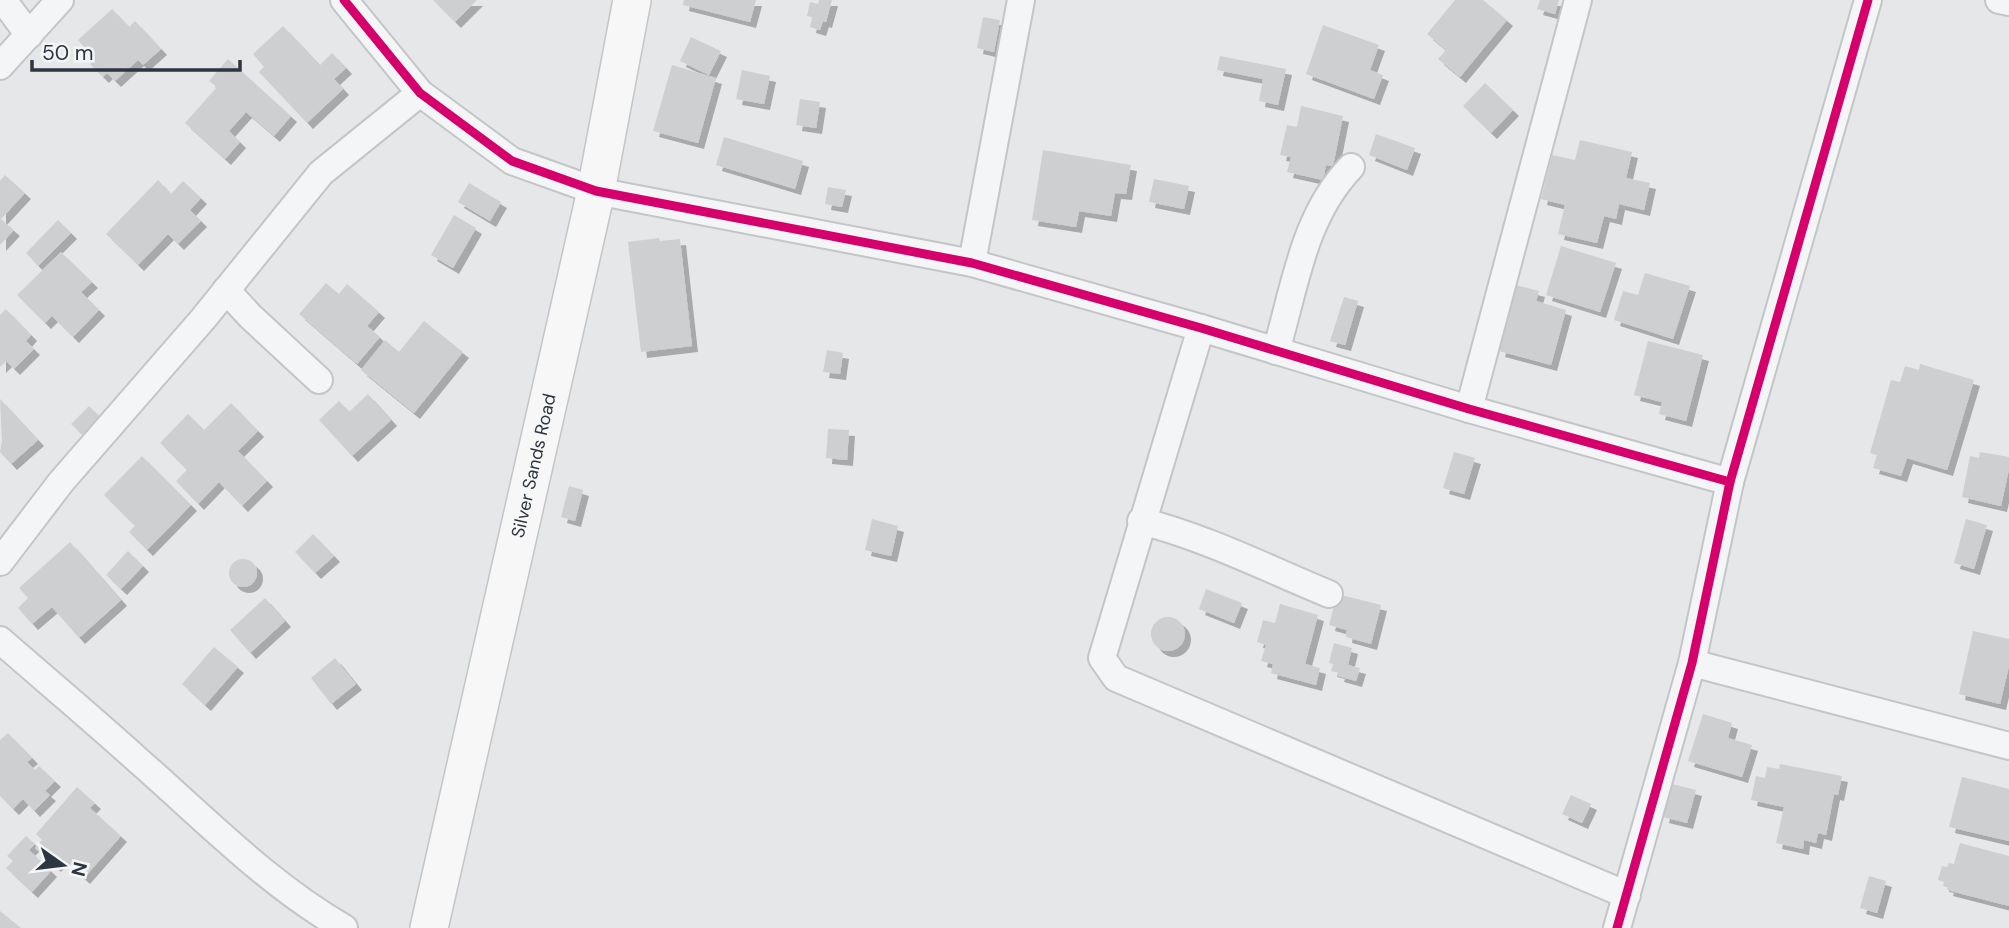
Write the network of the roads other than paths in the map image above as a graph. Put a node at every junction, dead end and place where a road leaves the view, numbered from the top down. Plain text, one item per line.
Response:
1 (3, 0) edge
2 (60, 0) edge
3 (344, 0) edge
4 (632, 0) edge
5 (1021, 0) edge
6 (1578, 0) edge
7 (1868, 0) edge
8 (1999, 0) edge
9 (2009, 2) edge
10 (29, 34) junction
11 (0, 66) edge
12 (420, 93) junction
13 (1351, 167) dead end
14 (596, 191) junction
15 (972, 263) junction
16 (226, 290) junction
17 (1201, 328) junction
18 (1276, 351) junction
19 (319, 380) dead end
20 (1469, 410) junction
21 (1730, 482) junction
22 (1141, 521) junction
23 (0, 562) edge
24 (1329, 594) dead end
25 (0, 640) edge
26 (1692, 663) junction
27 (2009, 746) edge
28 (1627, 895) junction
29 (344, 928) edge
30 (429, 928) edge
31 (1617, 928) edge

1 - 10 street
2 - 10 street
3 - 12 street
4 - 14 street, Silver Sands Road
5 - 15 street
6 - 20 street
7 - 21 street
8 - 9 street
10 - 11 street
12 - 14 street
12 - 16 street
13 - 18 street
14 - 15 street
14 - 30 street, Silver Sands Road
15 - 17 street
16 - 19 street
16 - 23 street
17 - 18 street
17 - 22 street
18 - 20 street
20 - 21 street
21 - 26 street
22 - 24 street
22 - 28 street
25 - 29 street
26 - 27 street
26 - 28 street
28 - 31 street

